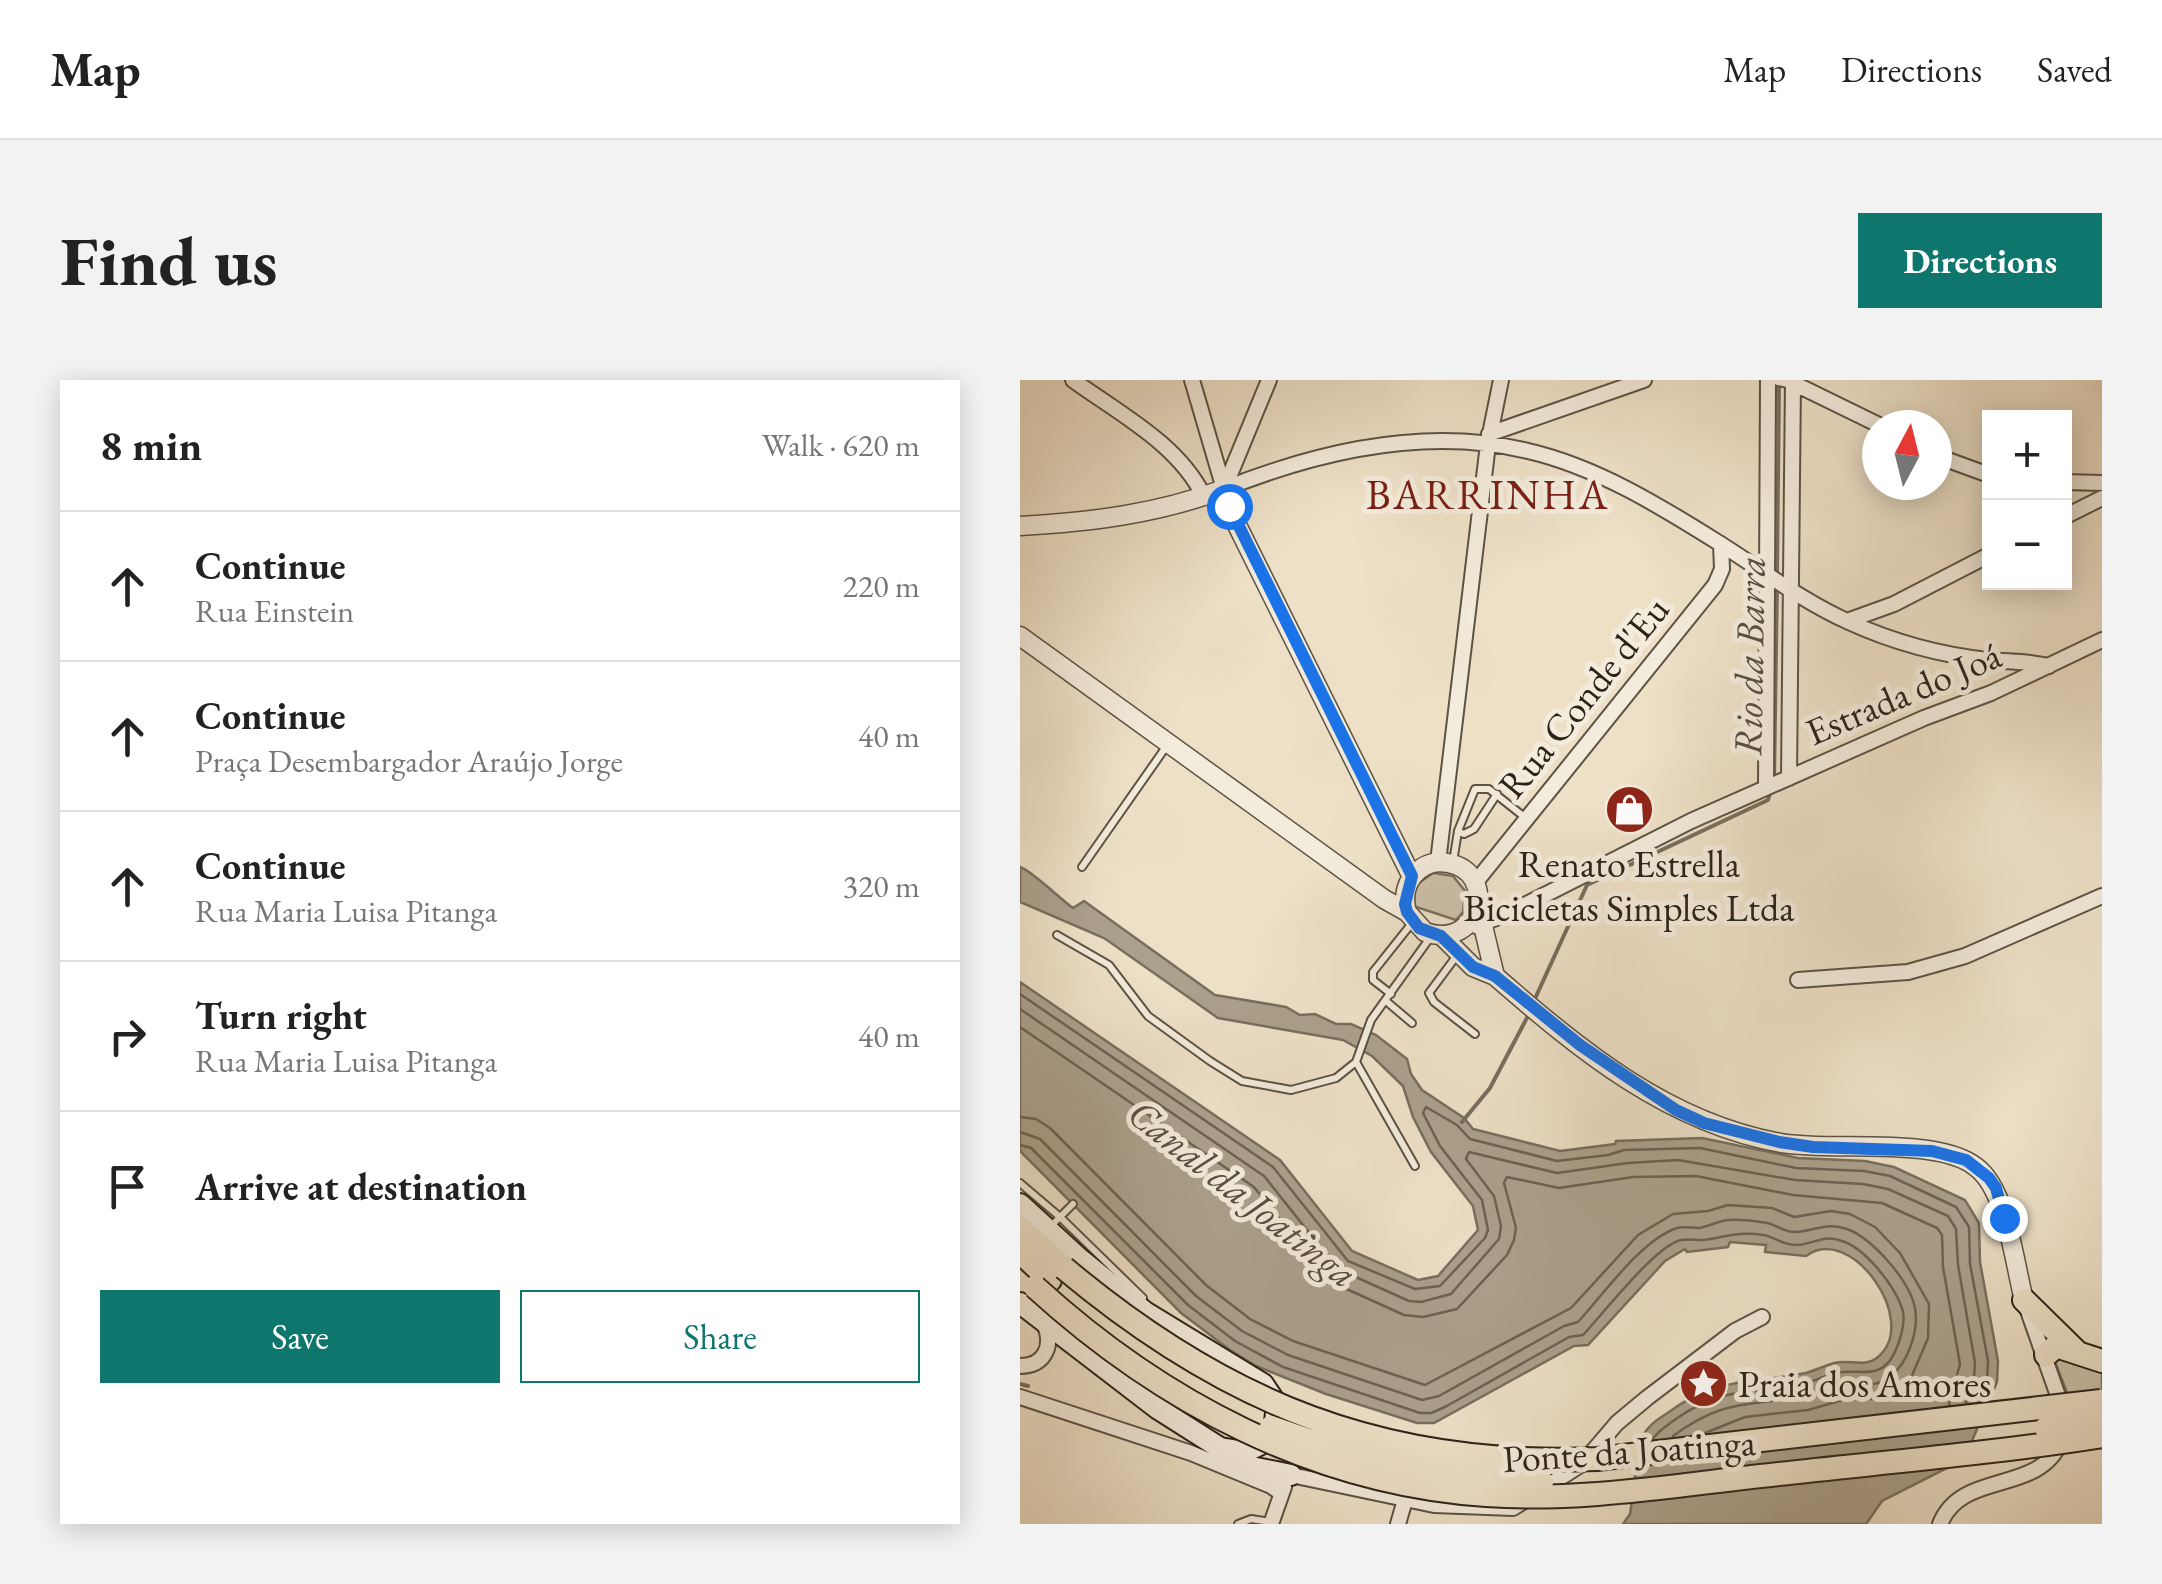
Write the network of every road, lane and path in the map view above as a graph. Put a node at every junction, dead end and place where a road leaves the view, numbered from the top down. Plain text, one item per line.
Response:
1 (1072, 380) edge
2 (1192, 380) edge
3 (1269, 380) edge
4 (1644, 380) edge
5 (1768, 380) edge
6 (1788, 381) edge
7 (1497, 384) edge
8 (1862, 417) edge
9 (1488, 439) junction
10 (1952, 461) edge
11 (1982, 472) edge
12 (2102, 483) edge
13 (2072, 484) edge
14 (1224, 489) junction
15 (1204, 496) junction
16 (2102, 498) edge
17 (2072, 513) edge
18 (1020, 526) edge
19 (1721, 544) junction
20 (1982, 559) edge
21 (1778, 583) junction
22 (1848, 622) junction
23 (1020, 636) edge
24 (2102, 640) edge
25 (1988, 660) junction
26 (2048, 666) junction
27 (1991, 693) junction
28 (1169, 743) junction
29 (1787, 778) junction
30 (1768, 787) junction
31 (1496, 794) junction
32 (1527, 819) junction
33 (1458, 831) junction
34 (1445, 863) junction
35 (1082, 868) dead end
36 (1412, 876) junction
37 (1475, 883) junction
38 (2102, 896) edge
39 (1478, 905) junction
40 (1410, 917) junction
41 (1483, 924) junction
42 (1444, 934) junction
43 (1056, 935) dead end
44 (1459, 953) junction
45 (1489, 954) junction
46 (1473, 967) junction
47 (1495, 976) junction
48 (1798, 980) dead end
49 (1388, 998) junction
50 (1412, 1024) dead end
51 (1474, 1034) dead end
52 (1356, 1062) junction
53 (1416, 1166) dead end
54 (1020, 1183) edge
55 (1020, 1204) edge
56 (1073, 1204) dead end
57 (1054, 1223) junction
58 (1020, 1228) edge
59 (1020, 1252) edge
60 (1038, 1282) edge
61 (2024, 1300) junction
62 (1762, 1317) dead end
63 (1044, 1323) junction
64 (2077, 1352) junction
65 (2046, 1356) junction
66 (2102, 1361) edge
67 (1020, 1366) edge
68 (1263, 1384) junction
69 (1020, 1397) edge
70 (2102, 1401) edge
71 (2102, 1419) edge
72 (2102, 1436) edge
73 (1220, 1448) junction
74 (1569, 1473) junction
75 (1286, 1484) junction
76 (1405, 1500) junction
77 (1465, 1508) junction
78 (1271, 1523) edge
79 (1238, 1524) edge
80 (1398, 1524) edge
81 (1940, 1524) edge

1 - 15 street
2 - 14 street
3 - 14 street
4 - 9 street
5 - 21 street
6 - 8 street
6 - 21 street
7 - 9 street
9 - 14 street
9 - 19 street
9 - 34 street
10 - 11 street
12 - 13 street
14 - 15 street
14 - 36 street
15 - 18 street
16 - 17 street
19 - 21 street
19 - 32 street, Rua Conde d'Eu
20 - 22 street
21 - 22 street
21 - 29 street
21 - 30 street
22 - 25 street
23 - 28 street
24 - 26 street, Estrada do Joá
25 - 26 street
25 - 27 street
26 - 27 street, Estrada do Joá
27 - 29 street, Estrada do Joá
28 - 35 lane
28 - 40 street
29 - 30 street, Estrada do Joá
30 - 41 street, Estrada do Joá
31 - 32 lane
31 - 33 lane
31 - 33 lane
32 - 37 street, Rua Conde d'Eu
33 - 34 lane
34 - 36 street
34 - 37 street
36 - 40 street
37 - 39 street
38 - 48 street
39 - 41 street
39 - 42 street
40 - 42 street
40 - 49 lane
41 - 42 street, Estrada do Joá
41 - 45 street
42 - 44 street
42 - 49 lane
43 - 52 lane
44 - 46 street
44 - 51 lane
45 - 46 street
45 - 47 street
46 - 47 street
47 - 61 street
49 - 50 lane
49 - 52 lane
52 - 53 lane
54 - 57 lane
55 - 57 main road
56 - 57 lane
57 - 68 main road
58 - 60 highway
59 - 60 highway, Ponte da Joatinga
60 - 63 main road
60 - 70 highway, Ponte da Joatinga, bridge
60 - 71 highway, Ponte da Joatinga, bridge
60 - 72 highway, Ponte da Joatinga, bridge
61 - 64 highway
61 - 65 street
62 - 74 street
63 - 67 street
63 - 73 main road
64 - 65 highway
64 - 66 highway
65 - 81 street
68 - 73 main road
68 - 75 street
69 - 75 street
73 - 75 main road
74 - 77 street
74 - 77 street
75 - 76 street
75 - 78 street
76 - 77 street
76 - 80 street
78 - 79 lane

